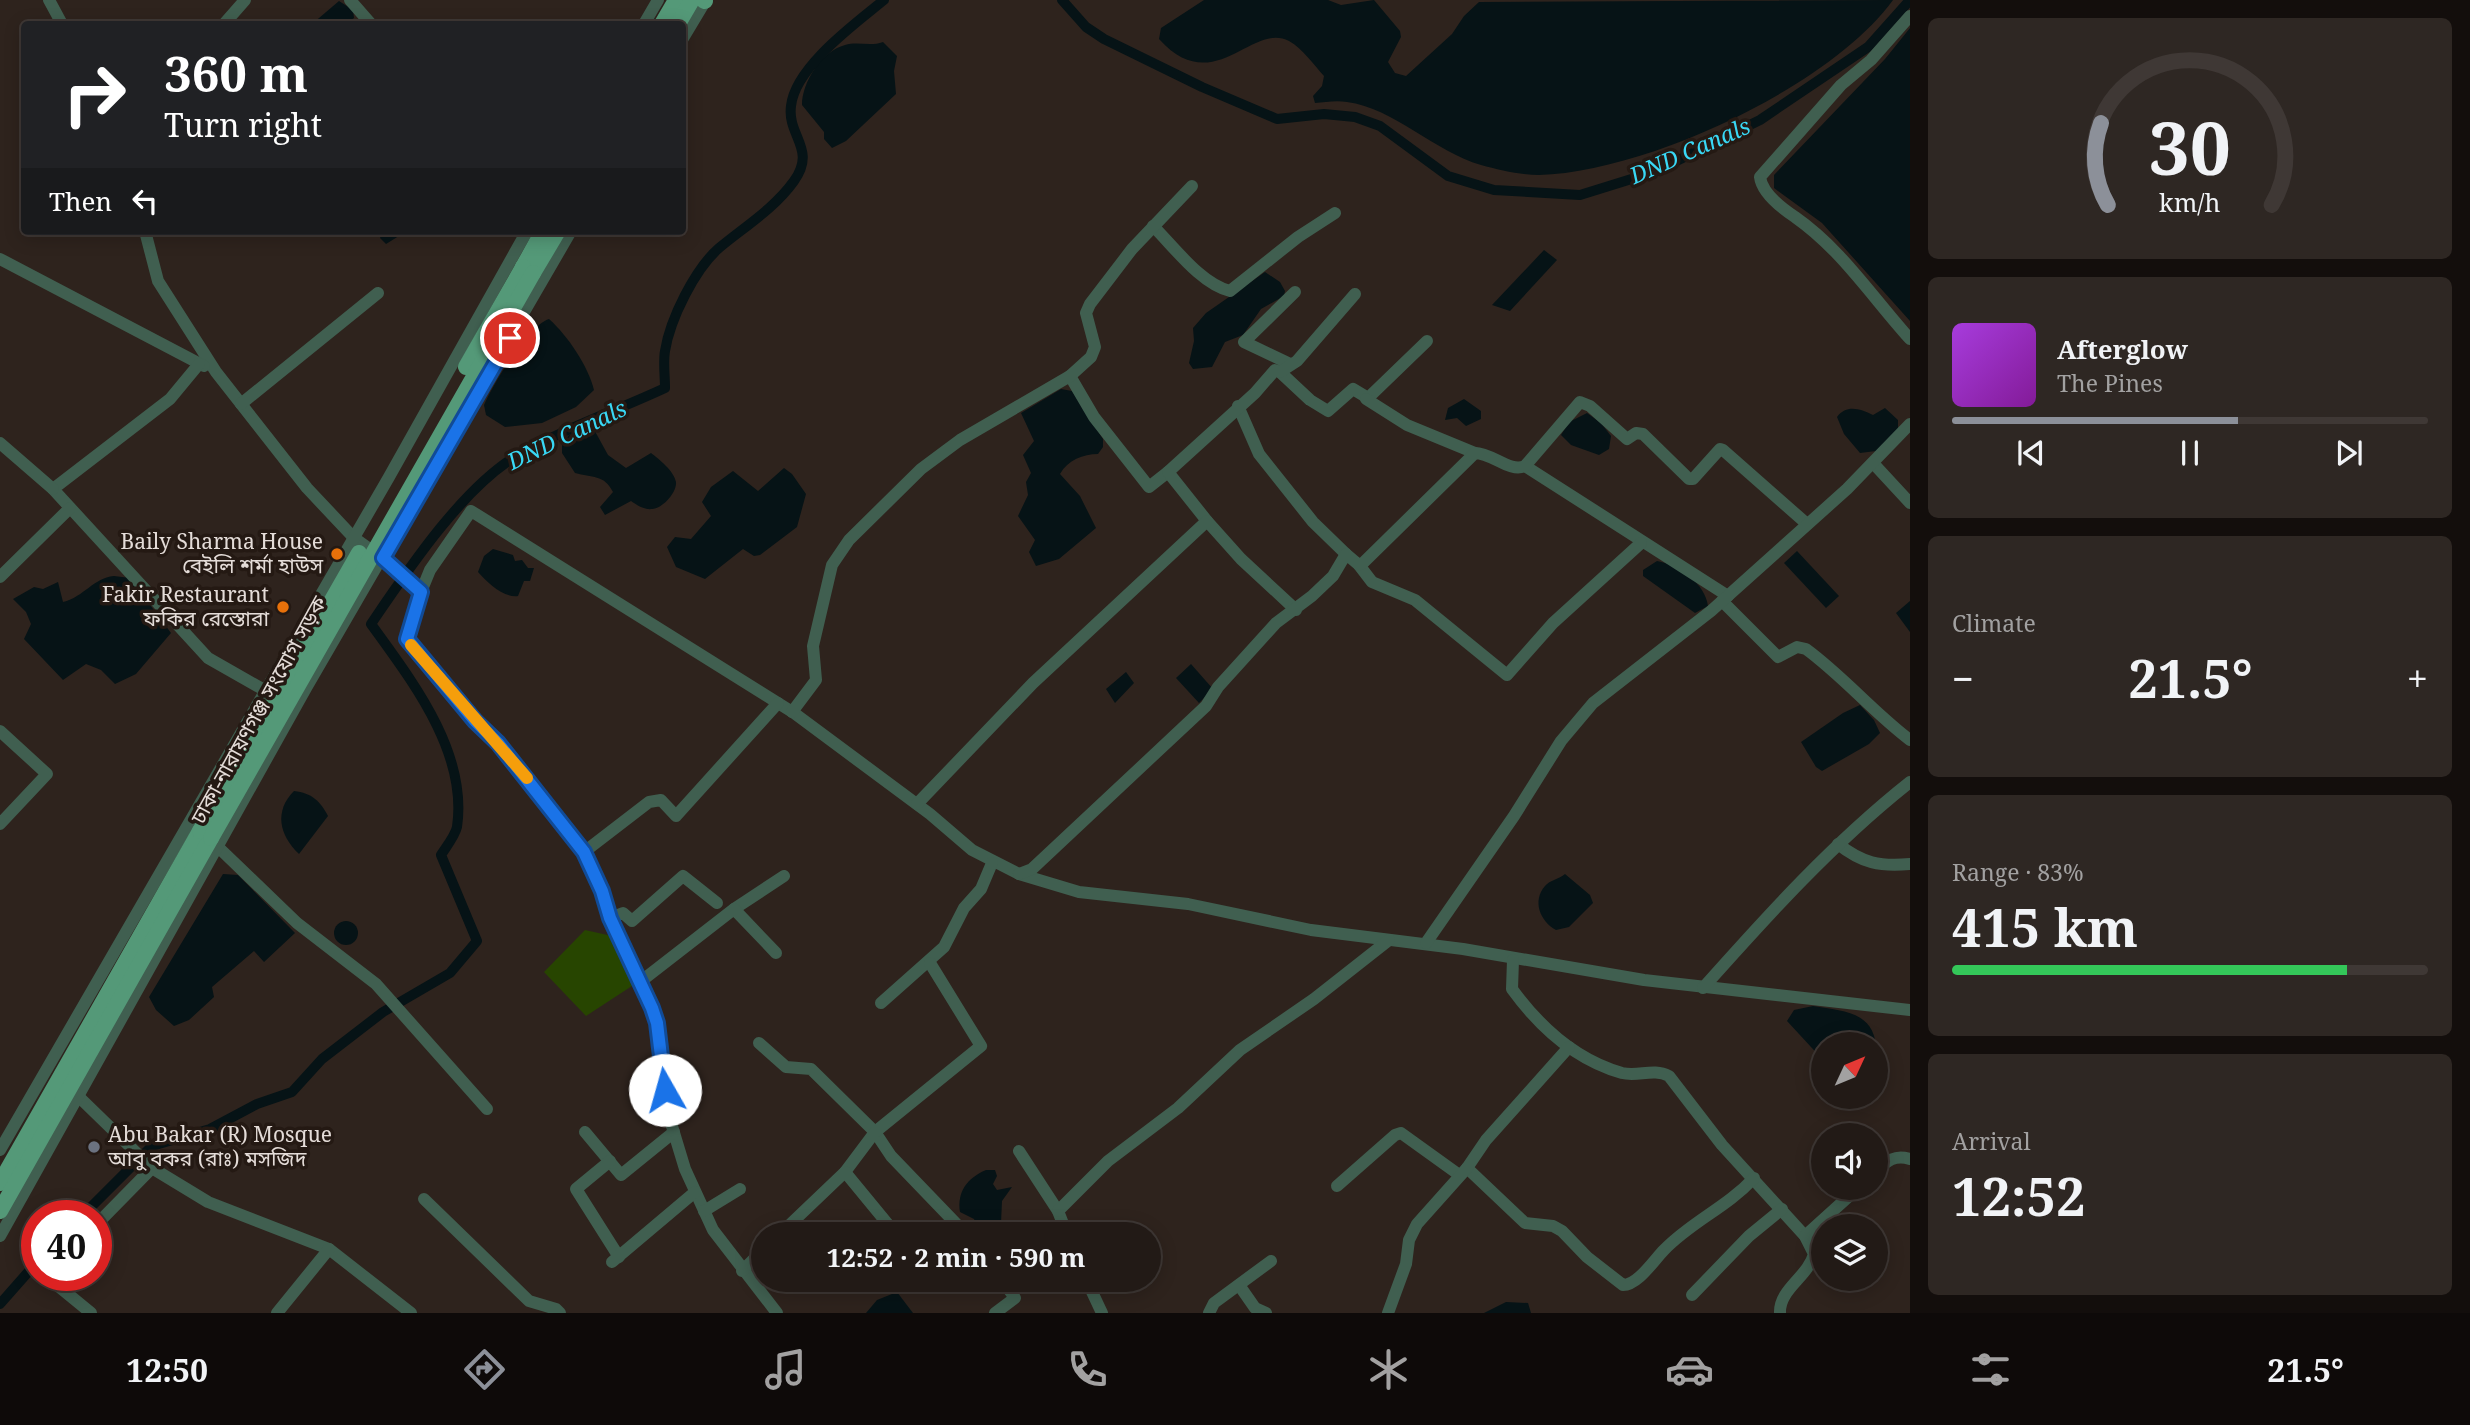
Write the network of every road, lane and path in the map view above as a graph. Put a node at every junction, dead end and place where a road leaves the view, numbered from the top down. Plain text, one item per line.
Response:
1 (49, 0) edge
2 (245, 0) edge
3 (350, 0) edge
4 (658, 0) edge
5 (676, 0) edge
6 (701, 0) edge
7 (1910, 16) edge
8 (60, 21) edge
9 (227, 21) edge
10 (368, 21) edge
11 (646, 21) edge
12 (664, 21) edge
13 (681, 21) edge
14 (686, 32) edge
15 (1192, 186) dead end
16 (1335, 213) dead end
17 (1153, 226) junction
18 (146, 235) edge
19 (525, 235) edge
20 (558, 235) edge
21 (558, 235) edge
22 (0, 259) edge
23 (1295, 292) dead end
24 (378, 293) dead end
25 (1355, 294) dead end
26 (1910, 339) edge
27 (1427, 341) dead end
28 (199, 364) junction
29 (1285, 368) junction
30 (216, 372) junction
31 (1070, 376) junction
32 (1366, 399) junction
33 (241, 404) junction
34 (1237, 405) junction
35 (1910, 424) edge
36 (0, 443) edge
37 (1475, 453) junction
38 (1872, 463) junction
39 (1525, 466) junction
40 (1168, 472) junction
41 (53, 489) junction
42 (1910, 503) edge
43 (70, 508) junction
44 (1207, 521) junction
45 (1807, 524) junction
46 (354, 538) junction
47 (1641, 542) junction
48 (1346, 554) junction
49 (383, 558) junction
50 (1359, 565) junction
51 (0, 577) edge
52 (417, 588) junction
53 (1725, 598) junction
54 (1296, 610) junction
55 (266, 691) junction
56 (778, 703) junction
57 (792, 712) junction
58 (0, 731) edge
59 (1910, 740) edge
60 (1910, 782) edge
61 (917, 804) junction
62 (0, 824) edge
63 (210, 838) junction
64 (1838, 844) junction
65 (584, 852) junction
66 (992, 863) junction
67 (1910, 864) edge
68 (183, 874) junction
69 (1019, 874) junction
70 (784, 876) dead end
71 (717, 903) dead end
72 (734, 908) junction
73 (610, 918) junction
74 (1390, 940) junction
75 (1426, 943) junction
76 (776, 953) dead end
77 (1513, 960) junction
78 (930, 963) junction
79 (640, 982) junction
80 (1703, 988) junction
81 (881, 1003) dead end
82 (1910, 1010) edge
83 (759, 1043) dead end
84 (1569, 1047) junction
85 (79, 1097) junction
86 (487, 1109) dead end
87 (585, 1132) dead end
88 (674, 1132) junction
89 (875, 1132) junction
90 (0, 1150) edge
91 (1019, 1151) dead end
92 (1910, 1159) edge
93 (1888, 1160) edge
94 (610, 1161) junction
95 (152, 1168) junction
96 (1463, 1171) junction
97 (845, 1172) junction
98 (1754, 1178) junction
99 (0, 1183) edge
100 (1336, 1186) dead end
101 (740, 1189) dead end
102 (695, 1192) junction
103 (424, 1199) dead end
104 (1845, 1200) edge
105 (112, 1209) edge
106 (1782, 1209) junction
107 (0, 1211) edge
108 (704, 1211) junction
109 (1058, 1211) junction
110 (793, 1222) edge
111 (886, 1222) edge
112 (954, 1222) edge
113 (1062, 1222) edge
114 (0, 1236) edge
115 (1805, 1236) junction
116 (329, 1249) junction
117 (751, 1261) edge
118 (1271, 1261) dead end
119 (741, 1271) junction
120 (1239, 1285) junction
121 (64, 1291) edge
122 (1011, 1292) edge
123 (1092, 1292) edge
124 (1692, 1295) dead end
125 (406, 1311) edge
126 (91, 1313) edge
127 (277, 1313) edge
128 (560, 1313) edge
129 (777, 1313) edge
130 (995, 1313) edge
131 (1102, 1313) edge
132 (1209, 1313) edge
133 (1266, 1313) edge
134 (1388, 1313) edge
135 (1780, 1313) edge

1 - 8 street
2 - 9 street
3 - 10 street
4 - 11 street
5 - 12 main road
6 - 13 main road
6 - 14 street
7 - 26 street
15 - 17 street
16 - 17 street
17 - 31 street
18 - 30 street
19 - 46 street
20 - 63 main road, ঢাকা-নারায়ণগঞ্জ সংযোগ সড়ক, bridge
21 - 49 street
22 - 28 street
23 - 29 street
24 - 33 street
25 - 29 street
27 - 32 street
28 - 30 street
28 - 41 street
29 - 32 street
29 - 34 street
30 - 33 street
31 - 40 street
31 - 57 street
32 - 37 street
33 - 46 street
34 - 40 street
34 - 48 street
35 - 38 street
36 - 41 street
37 - 39 street
37 - 50 street
38 - 42 street
38 - 45 street
39 - 45 street
39 - 47 street
40 - 44 street
41 - 43 street
43 - 51 street
43 - 55 street
44 - 54 street
44 - 61 street
45 - 53 street
46 - 49 street
46 - 55 street
47 - 50 street
47 - 53 street
48 - 50 street
48 - 54 street
49 - 52 street
49 - 63 street
52 - 56 street
52 - 65 street
53 - 59 street
53 - 75 street
54 - 69 street
55 - 68 street
56 - 57 street
56 - 65 street
57 - 61 street
58 - 62 street
60 - 64 street
61 - 66 street
63 - 68 main road, ঢাকা-নারায়ণগঞ্জ সংযোগ সড়ক
63 - 86 street
64 - 67 street
64 - 80 street
65 - 73 street
66 - 69 street
66 - 78 street
68 - 85 street
68 - 90 street
68 - 99 main road, ঢাকা-নারায়ণগঞ্জ সংযোগ সড়ক
68 - 107 main road, ঢাকা-নারায়ণগঞ্জ সংযোগ সড়ক
69 - 74 street
70 - 72 street
71 - 73 street
72 - 76 street
72 - 79 street
73 - 79 street
74 - 75 street
74 - 109 street
75 - 77 street
77 - 80 street
77 - 84 street
78 - 81 street
78 - 89 street
79 - 88 street
80 - 82 street
83 - 89 street
84 - 96 street
84 - 98 street
85 - 95 street
85 - 114 street
87 - 94 street
88 - 94 street
88 - 102 street
89 - 97 street
89 - 112 street
91 - 109 street
92 - 93 street
94 - 102 street
95 - 105 street
95 - 116 street
96 - 98 street
96 - 100 street
96 - 134 street
97 - 110 street
97 - 111 street
98 - 106 street
101 - 108 street
102 - 108 street
103 - 128 street
104 - 115 street
106 - 115 street
106 - 124 street
108 - 119 street
109 - 113 street
115 - 135 street
116 - 125 street
116 - 127 street
117 - 119 street
118 - 120 street
119 - 129 street
120 - 132 street
120 - 133 street
121 - 126 street
122 - 130 street
123 - 131 street

